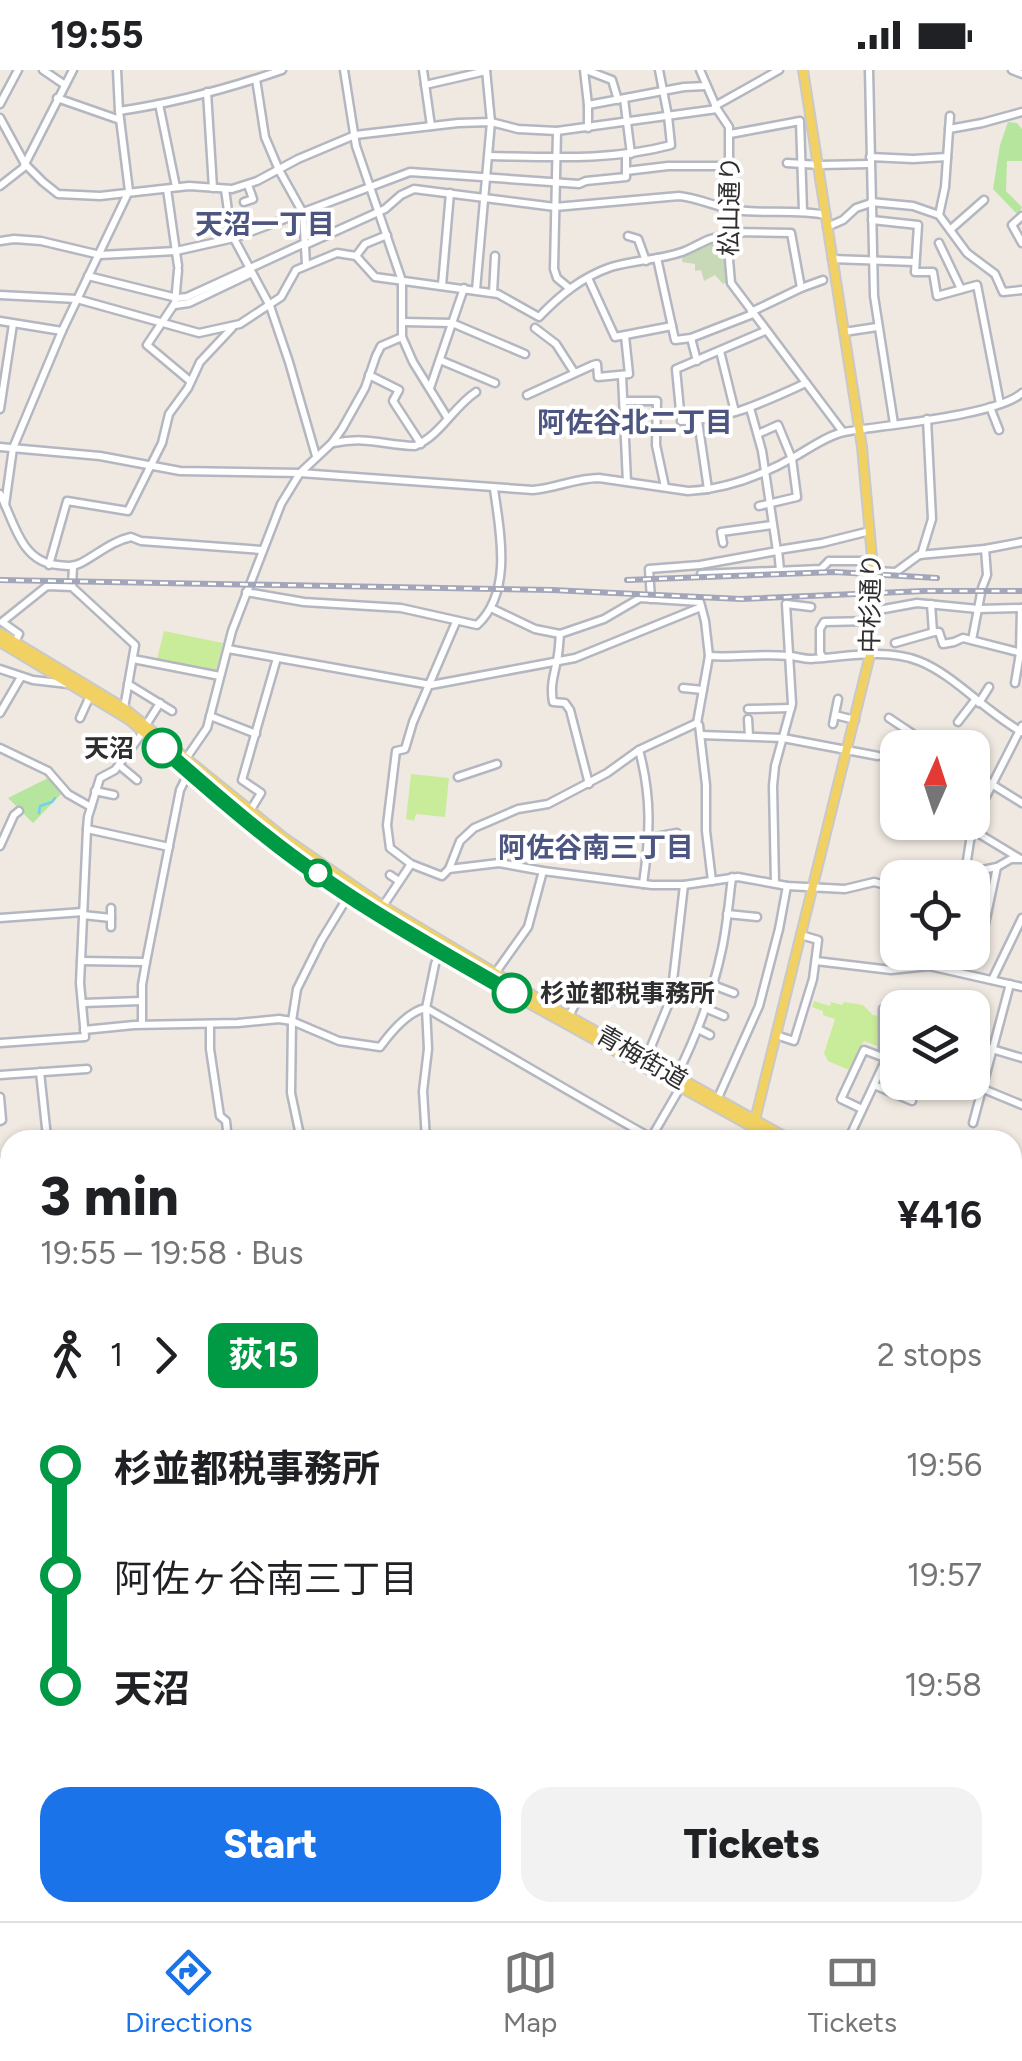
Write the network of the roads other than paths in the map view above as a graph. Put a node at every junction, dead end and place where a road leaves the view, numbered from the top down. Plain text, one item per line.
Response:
1 (18, 70) edge
2 (44, 70) edge
3 (73, 70) edge
4 (117, 70) edge
5 (282, 70) edge
6 (344, 70) edge
7 (423, 70) edge
8 (659, 70) edge
9 (700, 70) edge
10 (761, 70) edge
11 (779, 70) edge
12 (802, 70) edge
13 (869, 70) edge
14 (1012, 70) edge
15 (486, 71) edge
16 (590, 71) edge
17 (1022, 74) edge
18 (256, 79) junction
19 (763, 79) junction
20 (64, 85) junction
21 (425, 85) junction
22 (706, 86) junction
23 (207, 92) junction
24 (663, 92) junction
25 (58, 98) junction
26 (621, 100) junction
27 (0, 104) edge
28 (159, 104) junction
29 (588, 105) junction
30 (716, 108) junction
31 (1022, 112) edge
32 (119, 116) junction
33 (668, 116) junction
34 (950, 116) dead end
35 (0, 118) edge
36 (492, 122) junction
37 (627, 122) junction
38 (431, 126) junction
39 (588, 128) junction
40 (3, 129) edge
41 (949, 129) junction
42 (556, 130) junction
43 (730, 134) junction
44 (355, 135) junction
45 (628, 155) junction
46 (489, 156) junction
47 (948, 156) junction
48 (555, 158) junction
49 (870, 161) junction
50 (787, 163) dead end
51 (25, 164) junction
52 (801, 164) junction
53 (818, 165) junction
54 (730, 166) junction
55 (279, 170) junction
56 (626, 171) junction
57 (487, 178) junction
58 (556, 182) junction
59 (248, 185) junction
60 (0, 186) edge
61 (171, 188) junction
62 (213, 188) junction
63 (225, 188) junction
64 (370, 188) junction
65 (129, 191) junction
66 (450, 193) junction
67 (485, 197) junction
68 (984, 200) dead end
69 (244, 202) dead end
70 (871, 202) junction
71 (555, 207) junction
72 (729, 209) junction
73 (803, 211) junction
74 (378, 212) junction
75 (303, 213) junction
76 (826, 215) junction
77 (939, 215) junction
78 (1022, 216) edge
79 (872, 220) junction
80 (828, 227) junction
81 (952, 229) junction
82 (386, 235) junction
83 (628, 236) dead end
84 (726, 236) junction
85 (234, 238) junction
86 (0, 241) edge
87 (1022, 243) edge
88 (305, 244) junction
89 (939, 244) dead end
90 (176, 252) junction
91 (100, 255) junction
92 (356, 256) junction
93 (495, 256) dead end
94 (657, 258) junction
95 (832, 259) junction
96 (872, 260) junction
97 (646, 261) junction
98 (915, 262) junction
99 (306, 264) junction
100 (251, 271) junction
101 (88, 276) junction
102 (588, 278) junction
103 (823, 280) dead end
104 (402, 281) junction
105 (442, 285) junction
106 (464, 288) junction
107 (568, 288) junction
108 (801, 288) junction
109 (961, 288) junction
110 (476, 290) junction
111 (1022, 290) edge
112 (493, 293) junction
113 (0, 295) edge
114 (77, 298) junction
115 (175, 302) junction
116 (270, 306) junction
117 (752, 313) junction
118 (0, 321) edge
119 (162, 322) junction
120 (403, 322) junction
121 (452, 323) junction
122 (13, 324) junction
123 (672, 326) junction
124 (878, 326) junction
125 (233, 327) junction
126 (535, 328) dead end
127 (62, 331) junction
128 (765, 331) junction
129 (844, 332) junction
130 (625, 336) junction
131 (402, 337) junction
132 (691, 338) junction
133 (720, 351) junction
134 (526, 354) dead end
135 (440, 360) junction
136 (697, 361) junction
137 (574, 372) junction
138 (369, 375) junction
139 (622, 376) junction
140 (190, 381) junction
141 (495, 383) dead end
142 (806, 383) junction
143 (430, 389) junction
144 (476, 392) dead end
145 (1022, 393) edge
146 (526, 395) dead end
147 (625, 402) junction
148 (1000, 404) junction
149 (990, 407) junction
150 (750, 408) junction
151 (0, 409) edge
152 (735, 412) junction
153 (447, 418) junction
154 (927, 419) junction
155 (698, 421) junction
156 (894, 424) junction
157 (859, 430) junction
158 (999, 430) dead end
159 (843, 432) junction
160 (758, 434) junction
161 (332, 443) junction
162 (421, 444) junction
163 (0, 446) edge
164 (13, 448) junction
165 (316, 456) junction
166 (792, 459) junction
167 (152, 466) junction
168 (766, 472) junction
169 (300, 473) junction
170 (627, 482) junction
171 (664, 487) junction
172 (494, 488) junction
173 (708, 489) junction
174 (0, 494) edge
175 (769, 504) junction
176 (6, 505) junction
177 (759, 506) dead end
178 (772, 525) junction
179 (870, 531) junction
180 (826, 542) junction
181 (1022, 542) edge
182 (723, 543) dead end
183 (985, 549) junction
184 (262, 550) junction
185 (776, 551) junction
186 (764, 555) junction
187 (920, 555) junction
188 (830, 561) junction
189 (49, 564) junction
190 (73, 566) junction
191 (873, 566) junction
192 (780, 570) junction
193 (765, 571) junction
194 (701, 574) dead end
195 (72, 586) junction
196 (246, 592) junction
197 (651, 599) junction
198 (701, 604) junction
199 (931, 604) junction
200 (811, 606) dead end
201 (491, 608) junction
202 (978, 608) junction
203 (1022, 608) edge
204 (873, 616) junction
205 (456, 622) junction
206 (933, 632) junction
207 (0, 633) edge
208 (560, 634) junction
209 (972, 640) junction
210 (0, 642) edge
211 (15, 642) junction
212 (895, 643) dead end
213 (228, 649) junction
214 (1021, 653) edge
215 (870, 655) junction
216 (38, 656) junction
217 (710, 656) junction
218 (788, 656) junction
219 (822, 656) junction
220 (133, 658) junction
221 (278, 658) junction
222 (557, 663) junction
223 (0, 669) edge
224 (45, 669) junction
225 (220, 676) junction
226 (20, 677) junction
227 (59, 677) junction
228 (38, 681) junction
229 (76, 683) junction
230 (1014, 683) dead end
231 (128, 684) junction
232 (431, 685) junction
233 (988, 687) dead end
234 (684, 688) dead end
235 (703, 690) junction
236 (90, 696) junction
237 (838, 699) dead end
238 (977, 702) junction
239 (160, 703) junction
240 (124, 708) junction
241 (748, 708) dead end
242 (790, 708) junction
243 (172, 711) dead end
244 (0, 713) edge
245 (210, 716) junction
246 (80, 718) dead end
247 (889, 718) dead end
248 (748, 719) dead end
249 (855, 720) junction
250 (958, 722) dead end
251 (697, 723) junction
252 (145, 728) junction
253 (1021, 729) edge
254 (907, 730) edge
255 (256, 734) junction
256 (700, 735) junction
257 (748, 736) junction
258 (783, 738) junction
259 (0, 748) edge
260 (639, 750) junction
261 (848, 750) junction
262 (878, 756) dead end
263 (183, 762) junction
264 (497, 764) dead end
265 (119, 765) junction
266 (189, 772) junction
267 (458, 777) dead end
268 (136, 780) dead end
269 (589, 784) junction
270 (992, 785) junction
271 (990, 789) edge
272 (95, 791) junction
273 (114, 796) dead end
274 (1022, 803) edge
275 (91, 807) junction
276 (19, 811) dead end
277 (250, 811) junction
278 (3, 828) edge
279 (87, 830) junction
280 (677, 833) dead end
281 (650, 838) junction
282 (989, 840) edge
283 (0, 846) edge
284 (169, 847) junction
285 (1021, 859) edge
286 (411, 864) junction
287 (998, 867) junction
288 (450, 869) junction
289 (990, 869) edge
290 (543, 871) junction
291 (390, 874) dead end
292 (732, 877) junction
293 (399, 881) junction
294 (712, 881) junction
295 (643, 884) junction
296 (774, 884) junction
297 (880, 884) edge
298 (684, 885) junction
299 (787, 886) junction
300 (813, 886) junction
301 (349, 895) junction
302 (990, 903) edge
303 (382, 906) junction
304 (112, 908) dead end
305 (83, 914) junction
306 (727, 914) junction
307 (757, 917) dead end
308 (0, 918) edge
309 (1022, 918) edge
310 (801, 935) junction
311 (441, 951) junction
312 (81, 961) junction
313 (816, 961) junction
314 (146, 962) junction
315 (496, 972) junction
316 (992, 980) junction
317 (1010, 984) junction
318 (712, 985) junction
319 (1022, 987) edge
320 (581, 993) dead end
321 (734, 993) dead end
322 (142, 1001) junction
323 (82, 1003) junction
324 (426, 1008) junction
325 (705, 1008) junction
326 (568, 1016) junction
327 (724, 1016) dead end
328 (292, 1020) junction
329 (142, 1024) junction
330 (210, 1024) junction
331 (697, 1028) junction
332 (84, 1030) junction
333 (710, 1035) dead end
334 (776, 1035) junction
335 (0, 1044) edge
336 (992, 1048) junction
337 (990, 1055) edge
338 (880, 1057) edge
339 (1022, 1058) edge
340 (646, 1059) junction
341 (87, 1070) dead end
342 (40, 1072) junction
343 (880, 1072) edge
344 (0, 1075) edge
345 (676, 1077) junction
346 (874, 1084) junction
347 (880, 1087) edge
348 (680, 1088) junction
349 (990, 1092) edge
350 (0, 1097) edge
351 (717, 1100) junction
352 (978, 1100) edge
353 (1022, 1105) edge
354 (862, 1109) junction
355 (0, 1120) edge
356 (972, 1123) dead end
357 (754, 1124) junction
358 (46, 1130) edge
359 (227, 1130) edge
360 (299, 1130) edge
361 (425, 1130) edge
362 (636, 1130) edge
363 (658, 1130) edge
364 (762, 1130) edge
365 (768, 1130) edge
366 (853, 1130) edge

1 - 27 street
2 - 20 street
3 - 20 street
4 - 32 street
5 - 18 street
6 - 44 street
7 - 21 street
8 - 24 street
9 - 22 street, 松山通り
10 - 19 street
11 - 19 street
12 - 53 main road, 中杉通り
13 - 49 street
14 - 17 street
15 - 21 street
15 - 36 street
16 - 26 street
16 - 29 street
18 - 23 street
18 - 55 street
19 - 30 street
20 - 25 street
21 - 38 street
22 - 24 street
22 - 30 street, 松山通り
23 - 28 street
23 - 62 street
24 - 26 street
24 - 33 street
25 - 32 street
25 - 51 street
26 - 29 street
26 - 37 street
28 - 32 street
28 - 61 street
29 - 39 street
30 - 33 street
30 - 43 street, 松山通り
31 - 41 street
32 - 65 street
33 - 37 street
33 - 45 street
34 - 41 street
35 - 40 street
36 - 38 street
36 - 42 street
36 - 46 street
37 - 39 street
37 - 45 street
38 - 44 street
39 - 42 street
40 - 51 street
41 - 47 street
42 - 48 street
43 - 52 street
43 - 54 street, 松山通り
44 - 55 street
44 - 64 street
45 - 48 street
45 - 56 street
46 - 48 street
46 - 57 street
47 - 49 street
47 - 77 street
48 - 58 street
49 - 53 street
49 - 70 street
50 - 52 street
51 - 60 street
51 - 65 street
52 - 53 street
52 - 73 street
53 - 76 main road, 中杉通り
54 - 56 street
54 - 72 street, 松山通り
55 - 59 street
55 - 75 street
56 - 58 street
57 - 58 street
57 - 64 street
57 - 67 street
58 - 71 street
59 - 63 street
59 - 69 street
61 - 62 street
61 - 65 street
61 - 90 street
62 - 63 street
63 - 85 street
64 - 74 street
64 - 75 street
65 - 91 street
66 - 67 street
66 - 74 street
66 - 105 street
67 - 71 street
67 - 110 street
68 - 81 street
70 - 77 street
70 - 79 street
70 - 80 street
71 - 72 street
71 - 107 street
72 - 73 street
72 - 84 street, 松山通り
73 - 76 street
74 - 82 street
74 - 88 street
75 - 85 street
75 - 88 street
76 - 80 main road, 中杉通り
77 - 81 street
78 - 87 street
79 - 96 street
79 - 98 street
80 - 95 main road, 中杉通り
81 - 111 street
82 - 92 street
82 - 104 street
83 - 97 street
84 - 94 street
84 - 108 street
84 - 117 street, 松山通り
85 - 90 street
85 - 100 street
86 - 91 street
88 - 99 street
88 - 100 street
89 - 109 street
90 - 91 street
90 - 115 street
91 - 101 street
92 - 99 street
92 - 104 street
93 - 112 street
94 - 97 street
94 - 123 street
95 - 96 street
95 - 129 main road, 中杉通り
96 - 98 street
96 - 124 street
97 - 102 street
98 - 109 street
99 - 116 street
100 - 115 street
100 - 116 street
101 - 114 street
101 - 115 street
102 - 107 street
102 - 130 street
103 - 108 street
104 - 105 street
104 - 120 street
105 - 106 street
106 - 110 street
106 - 121 street
107 - 112 street
108 - 117 street
109 - 148 street
110 - 112 street
113 - 114 street
114 - 119 street
114 - 127 street
115 - 119 street
116 - 125 street
116 - 165 street
117 - 128 street, 松山通り
117 - 132 street
118 - 122 street
119 - 125 street
119 - 140 street
120 - 121 street
120 - 131 street
121 - 134 street
121 - 135 street
122 - 127 street
122 - 151 street
123 - 130 street
123 - 132 street
124 - 129 street
124 - 156 street
125 - 140 street
126 - 137 street
127 - 164 street
128 - 133 street
128 - 142 street, 松山通り
129 - 157 main road, 中杉通り
130 - 139 street
131 - 138 street
131 - 143 street
132 - 136 street
133 - 136 street
133 - 152 street
135 - 141 street
135 - 143 street
136 - 155 street
137 - 139 street
137 - 146 street
138 - 161 street
138 - 162 street
139 - 147 street
140 - 167 street
142 - 150 street
142 - 159 street, 松山通り
143 - 153 street
144 - 153 street
145 - 148 street
147 - 170 street
147 - 171 street
148 - 149 street
149 - 154 street
149 - 158 street
150 - 152 street
150 - 160 street
152 - 155 street
153 - 162 street
154 - 156 street
154 - 187 street
155 - 173 street
156 - 157 street
157 - 159 street
157 - 179 main road, 中杉通り
159 - 166 street
160 - 166 street
160 - 168 street
161 - 162 street
161 - 165 street
163 - 164 street
164 - 167 street
164 - 176 street
165 - 169 street
166 - 168 street
166 - 175 street
167 - 169 street
167 - 189 street
168 - 173 street
168 - 175 street
169 - 172 street
169 - 184 street
170 - 171 street
170 - 172 street
171 - 173 street
172 - 201 street
174 - 176 street
175 - 177 street
175 - 178 street
176 - 189 street
178 - 182 street
178 - 185 street
179 - 180 street
179 - 191 main road, 中杉通り
180 - 185 street
180 - 188 street
181 - 183 street
183 - 187 street
183 - 202 street
184 - 190 street
184 - 196 street
185 - 186 street
185 - 192 street
186 - 193 street
186 - 197 street
187 - 191 street
188 - 191 street
188 - 192 street
189 - 190 street
190 - 195 street
191 - 204 main road, 中杉通り
192 - 193 street
193 - 194 street
195 - 211 street
195 - 220 street
196 - 205 street
196 - 213 street
197 - 198 street
197 - 208 street
198 - 217 street
198 - 222 street
199 - 202 street
199 - 204 street
199 - 206 street
200 - 218 street
201 - 205 street
201 - 208 street
202 - 203 street
202 - 209 street
203 - 214 street
204 - 215 main road, 中杉通り
204 - 219 street
205 - 232 street
206 - 209 street
206 - 212 street
207 - 211 main road, 青梅街道
208 - 222 street
209 - 214 street
210 - 224 main road, 青梅街道
211 - 216 main road, 青梅街道
213 - 221 street
213 - 225 street
214 - 230 street
215 - 219 street
215 - 238 street
215 - 249 main road, 中杉通り
216 - 224 street
216 - 229 main road, 青梅街道
217 - 218 street
217 - 235 street
218 - 219 street
218 - 242 street
220 - 225 street
220 - 231 street
221 - 232 street
221 - 255 street
222 - 232 street
222 - 269 street
223 - 226 street
224 - 227 main road, 青梅街道
224 - 228 street
225 - 245 street
226 - 228 street
226 - 244 street
227 - 228 street
227 - 229 main road, 青梅街道
228 - 229 street
229 - 236 main road, 青梅街道
229 - 240 main road, 青梅街道
231 - 239 street
231 - 240 street
232 - 286 street
233 - 238 street
234 - 235 street
235 - 251 street
236 - 246 street
236 - 252 main road, 青梅街道
237 - 249 street
238 - 250 street
238 - 253 street
239 - 243 street
239 - 252 street
240 - 252 main road, 青梅街道
241 - 242 street
242 - 258 street
245 - 255 street
245 - 263 street
247 - 254 street
248 - 257 street
249 - 261 main road, 中杉通り
251 - 256 street
251 - 260 street
252 - 263 main road, 青梅街道
252 - 265 street
253 - 270 street
255 - 277 street
256 - 257 street
256 - 294 street
257 - 258 street
258 - 261 street
258 - 296 street
259 - 275 street
260 - 269 street
260 - 281 street
261 - 262 street
261 - 300 main road, 中杉通り
263 - 266 main road, 青梅街道
263 - 277 main road, 青梅街道
264 - 267 street
265 - 268 street
265 - 272 street
266 - 284 street
266 - 301 main road, 青梅街道
269 - 288 street
270 - 271 street
270 - 274 street
272 - 273 street
272 - 275 street
275 - 279 street
276 - 278 street
277 - 303 main road, 青梅街道
278 - 283 street
279 - 284 street
279 - 305 street
280 - 281 street
281 - 295 street
282 - 285 street
284 - 314 street
285 - 287 street
286 - 288 street
286 - 293 street
287 - 289 street
287 - 302 street
288 - 290 street
290 - 295 street
290 - 315 street
291 - 293 street
292 - 294 street
292 - 296 street
292 - 306 street
293 - 303 street
294 - 298 street
295 - 298 street
296 - 299 street
297 - 300 street
298 - 340 street
299 - 300 street
299 - 351 street
300 - 310 main road, 中杉通り
301 - 311 main road, 青梅街道
301 - 328 street
303 - 315 main road, 青梅街道
304 - 305 street
305 - 308 street
305 - 312 street
306 - 307 street
306 - 318 street
309 - 316 street
310 - 313 street
310 - 334 main road, 中杉通り
311 - 324 street
311 - 348 main road, 青梅街道
312 - 314 street
312 - 323 street
313 - 316 street
313 - 334 street
314 - 322 street
315 - 326 main road, 青梅街道
316 - 317 street
317 - 319 street
317 - 336 street
318 - 321 street
318 - 325 street
320 - 326 street
322 - 323 street
322 - 329 street
323 - 332 street
324 - 328 street
324 - 361 street
324 - 362 street
325 - 327 street
325 - 331 street
326 - 340 main road, 青梅街道
328 - 330 street
328 - 360 street
329 - 330 street
329 - 332 street
330 - 359 street
331 - 333 street
331 - 345 street
332 - 335 street
334 - 357 main road, 中杉通り
336 - 337 street
336 - 339 street
338 - 354 street
340 - 345 main road, 青梅街道
341 - 342 street
342 - 344 street
342 - 358 street
343 - 346 street
345 - 351 main road, 青梅街道
346 - 347 street
346 - 354 street
348 - 357 main road, 青梅街道
348 - 363 street
349 - 353 street
350 - 355 street
351 - 357 main road, 青梅街道
352 - 356 street
354 - 366 street
357 - 364 main road, 青梅街道
357 - 365 main road, 青梅街道

